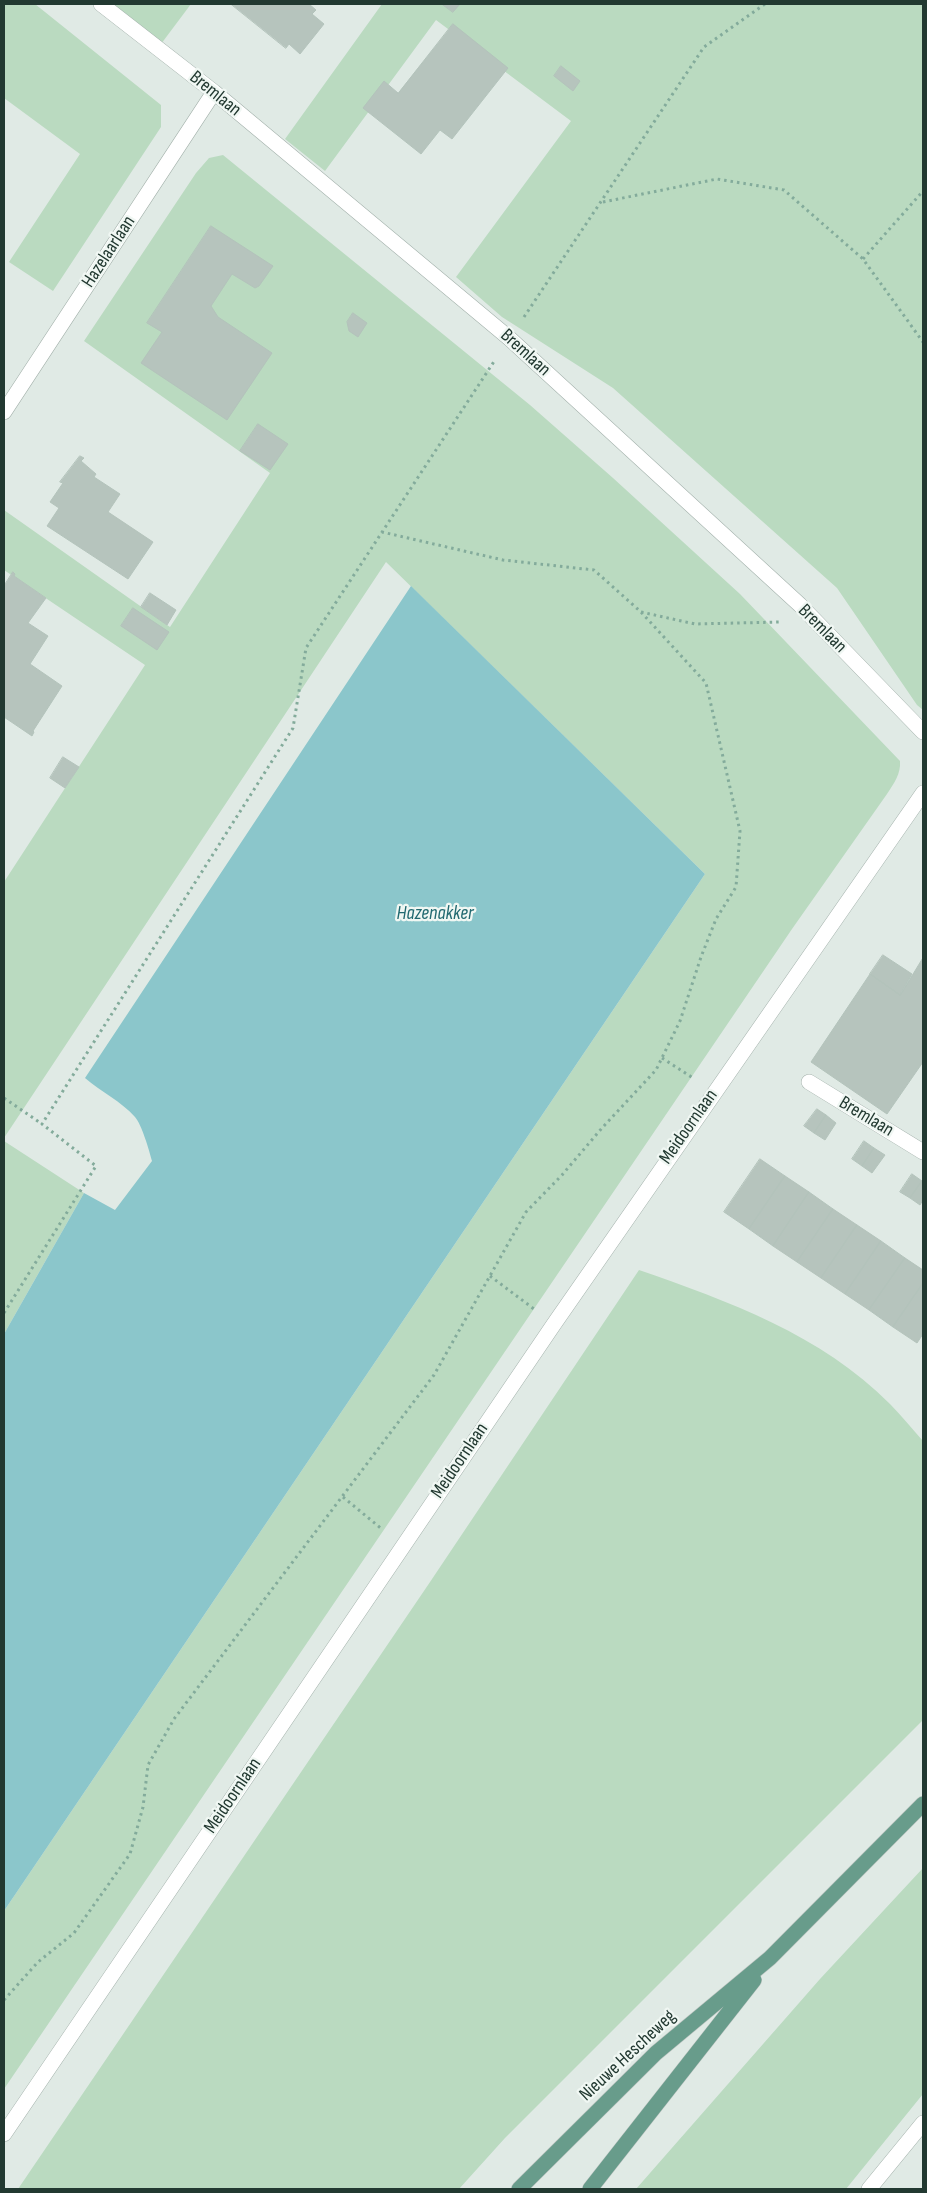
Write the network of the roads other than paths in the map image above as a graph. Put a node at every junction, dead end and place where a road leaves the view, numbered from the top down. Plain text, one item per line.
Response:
1 (102, 4) edge
2 (214, 92) junction
3 (4, 412) edge
4 (923, 732) edge
5 (923, 793) edge
6 (809, 1082) dead end
7 (923, 1152) edge
8 (923, 1804) edge
9 (770, 1958) junction
10 (923, 2122) edge
11 (4, 2134) edge
12 (519, 2189) edge
13 (590, 2189) edge
14 (869, 2189) edge

1 - 2 street, Bremlaan
2 - 3 street, Hazelaarlaan
2 - 4 street, Bremlaan
5 - 11 street, Meidoornlaan
6 - 7 street, Bremlaan
8 - 9 main road, Nieuwe Hescheweg
9 - 12 main road, Nieuwe Hescheweg
9 - 13 main road, Nieuwe Hescheweg
10 - 14 street

